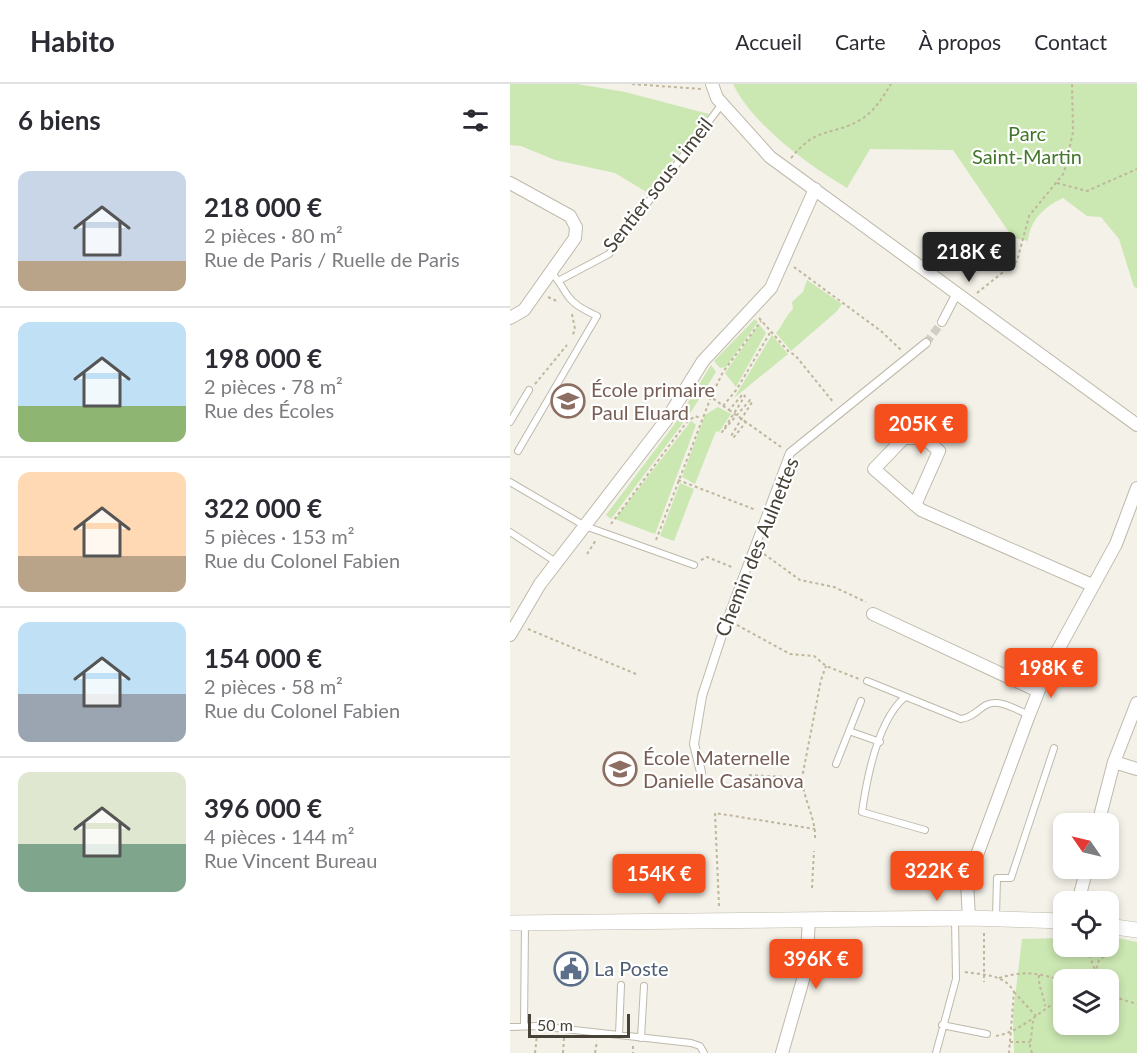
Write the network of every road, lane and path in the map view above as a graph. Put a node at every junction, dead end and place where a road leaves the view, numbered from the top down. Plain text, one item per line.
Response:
1 (632, 84) edge
2 (676, 84) edge
3 (891, 84) edge
4 (1072, 84) edge
5 (712, 85) edge
6 (677, 89) junction
7 (722, 104) junction
8 (784, 167) junction
9 (1137, 169) edge
10 (510, 183) edge
11 (1057, 183) junction
12 (815, 189) junction
13 (783, 264) junction
14 (555, 276) junction
15 (537, 291) junction
16 (957, 293) junction
17 (975, 294) dead end
18 (765, 296) junction
19 (561, 303) dead end
20 (571, 312) dead end
21 (510, 318) edge
22 (761, 321) junction
23 (942, 322) tunnel mouth
24 (771, 331) junction
25 (926, 342) tunnel mouth
26 (909, 359) junction
27 (718, 367) dead end
28 (723, 372) junction
29 (529, 390) joint
30 (711, 397) junction
31 (723, 406) junction
32 (729, 410) junction
33 (733, 412) junction
34 (842, 412) junction
35 (737, 416) junction
36 (701, 418) junction
37 (741, 419) junction
38 (510, 422) edge
39 (746, 422) junction
40 (1136, 422) edge
41 (518, 451) dead end
42 (790, 453) junction
43 (678, 480) junction
44 (510, 482) edge
45 (1137, 488) edge
46 (915, 505) junction
47 (600, 508) junction
48 (767, 514) junction
49 (585, 526) junction
50 (510, 532) edge
51 (601, 532) junction
52 (755, 547) junction
53 (652, 552) junction
54 (587, 554) dead end
55 (556, 562) junction
56 (694, 564) joint
57 (745, 572) junction
58 (1092, 585) junction
59 (873, 614) joint
60 (727, 620) junction
61 (532, 632) dead end
62 (510, 635) edge
63 (826, 666) junction
64 (636, 674) dead end
65 (867, 681) joint
66 (1038, 691) junction
67 (905, 697) junction
68 (861, 701) dead end
69 (1137, 703) edge
70 (1029, 715) junction
71 (849, 731) junction
72 (880, 742) junction
73 (1054, 748) dead end
74 (1113, 762) junction
75 (836, 764) dead end
76 (1137, 769) edge
77 (701, 772) dead end
78 (749, 775) dead end
79 (802, 778) junction
80 (1101, 813) edge
81 (815, 829) junction
82 (925, 830) dead end
83 (815, 838) dead end
84 (814, 851) dead end
85 (812, 888) dead end
86 (962, 918) junction
87 (990, 918) junction
88 (809, 919) junction
89 (720, 921) junction
90 (1053, 921) edge
91 (517, 923) edge
92 (1119, 927) edge
93 (1137, 930) edge
94 (956, 971) junction
95 (984, 975) junction
96 (1039, 975) dead end
97 (999, 978) junction
98 (1053, 978) edge
99 (984, 982) dead end
100 (621, 985) dead end
101 (644, 986) dead end
102 (1014, 992) junction
103 (1119, 998) edge
104 (1053, 1003) edge
105 (1137, 1004) edge
106 (1045, 1007) junction
107 (1035, 1017) junction
108 (942, 1025) junction
109 (524, 1026) junction
110 (538, 1026) junction
111 (510, 1027) edge
112 (564, 1029) junction
113 (1010, 1029) junction
114 (987, 1034) joint
115 (619, 1035) junction
116 (641, 1038) junction
117 (1010, 1042) junction
118 (1030, 1042) junction
119 (535, 1053) edge
120 (563, 1053) edge
121 (704, 1053) edge
122 (782, 1053) edge
123 (936, 1053) edge
124 (1009, 1053) edge
125 (1032, 1053) edge

1 - 6 path
2 - 6 path
3 - 8 path
4 - 11 path
5 - 6 path
5 - 7 street
7 - 8 street
7 - 14 lane, Sentier sous Limeil
8 - 12 street
9 - 11 path
10 - 14 street
11 - 17 path
12 - 13 street
12 - 16 street
13 - 18 street
13 - 26 path
14 - 15 street
14 - 41 lane
15 - 19 path
15 - 21 street
16 - 23 street
16 - 40 street
18 - 22 path
18 - 47 street
20 - 29 path
22 - 24 path
22 - 28 path
24 - 31 path
24 - 34 path
25 - 26 street, Chemin des Aulnettes
26 - 34 street, Chemin des Aulnettes
27 - 28 path
28 - 30 path
29 - 38 lane
30 - 31 path
30 - 36 path
31 - 32 path
32 - 33 path
32 - 33 path
33 - 35 path
33 - 35 path
34 - 42 street, Chemin des Aulnettes
35 - 37 path
35 - 37 path
36 - 43 path
36 - 47 path
37 - 39 path
37 - 39 path
39 - 42 path
42 - 48 street, Chemin des Aulnettes
43 - 48 path
43 - 53 path
44 - 49 lane
45 - 58 street
46 - 46 street
46 - 58 street
47 - 49 street
48 - 52 street, Chemin des Aulnettes
49 - 51 lane
49 - 55 street
50 - 55 lane
51 - 53 lane
51 - 54 path
52 - 57 street, Chemin des Aulnettes
52 - 59 path
53 - 56 lane
55 - 62 street
56 - 57 path
57 - 60 street, Chemin des Aulnettes
58 - 66 street
59 - 66 street
60 - 63 path
60 - 77 street, Chemin des Aulnettes
61 - 64 path
63 - 65 path
63 - 79 path
65 - 67 lane
66 - 70 street
67 - 70 lane
67 - 72 lane
68 - 71 lane
69 - 74 street
70 - 86 street
71 - 72 lane
71 - 75 lane
72 - 82 lane
73 - 87 lane
74 - 76 street
74 - 80 street
78 - 79 path
79 - 81 path
81 - 83 path
81 - 89 path
84 - 85 path
86 - 87 street
86 - 88 street
86 - 94 lane
87 - 90 street
87 - 95 path
88 - 89 street
88 - 122 street
89 - 91 street
91 - 109 lane
92 - 93 street
94 - 95 path
94 - 108 lane
95 - 97 path
95 - 99 path
96 - 106 path
97 - 98 path
97 - 102 path
100 - 115 lane
101 - 116 lane
102 - 107 path
102 - 113 path
103 - 105 path
104 - 106 path
106 - 107 path
107 - 113 path
107 - 118 path
108 - 114 lane
108 - 123 lane
109 - 110 lane
109 - 111 lane
110 - 112 lane
110 - 119 path
112 - 115 lane
112 - 120 path
113 - 114 path
113 - 117 path
115 - 116 lane
116 - 121 lane
117 - 118 path
117 - 124 path
118 - 125 path

